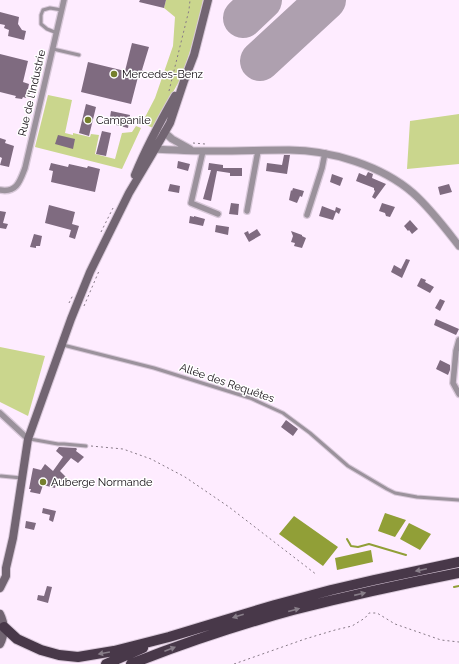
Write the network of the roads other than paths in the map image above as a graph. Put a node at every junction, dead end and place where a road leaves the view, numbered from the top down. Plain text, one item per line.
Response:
1 (64, 0) edge
2 (208, 0) edge
3 (62, 10) junction
4 (57, 33) junction
5 (53, 48) junction
6 (79, 55) dead end
7 (184, 81) junction
8 (160, 123) junction
9 (164, 132) junction
10 (155, 149) junction
11 (192, 150) junction
12 (203, 151) junction
13 (258, 151) junction
14 (325, 153) junction
15 (0, 190) edge
16 (129, 193) junction
17 (247, 211) dead end
18 (218, 214) dead end
19 (307, 215) dead end
20 (459, 246) edge
21 (459, 340) edge
22 (62, 345) junction
23 (459, 394) edge
24 (0, 413) edge
25 (28, 438) junction
26 (86, 446) road end
27 (1, 476) dead end
28 (22, 478) junction
29 (459, 500) edge
30 (459, 562) edge
31 (6, 568) junction
32 (459, 573) edge
33 (0, 578) edge
34 (0, 588) edge
35 (0, 614) edge
36 (4, 627) junction
37 (169, 637) junction
38 (0, 644) edge
39 (106, 664) edge
40 (132, 664) edge

1 - 3 street, Rue de l'Industrie
2 - 7 main road
3 - 4 street, Rue de l'Industrie
3 - 4 lane
4 - 5 street, Rue de l'Industrie
5 - 6 lane
5 - 15 street, Rue de l'Industrie
7 - 8 main road
7 - 9 main road
8 - 10 main road
8 - 16 main road
9 - 10 main road
9 - 11 street
10 - 11 street
10 - 16 main road
11 - 12 street
12 - 13 street
12 - 18 street
13 - 14 street
13 - 17 street
14 - 19 street
14 - 20 street
16 - 22 main road
21 - 23 street
22 - 25 main road
22 - 29 lane, Allée des Requêtes
24 - 25 street
25 - 26 lane
25 - 28 main road
27 - 28 lane
28 - 31 main road
30 -> 37 highway
31 - 33 main road
31 - 34 main road
40 -> 32 highway
35 - 36 main road
37 -> 36 highway
36 - 38 main road
37 - 39 highway

